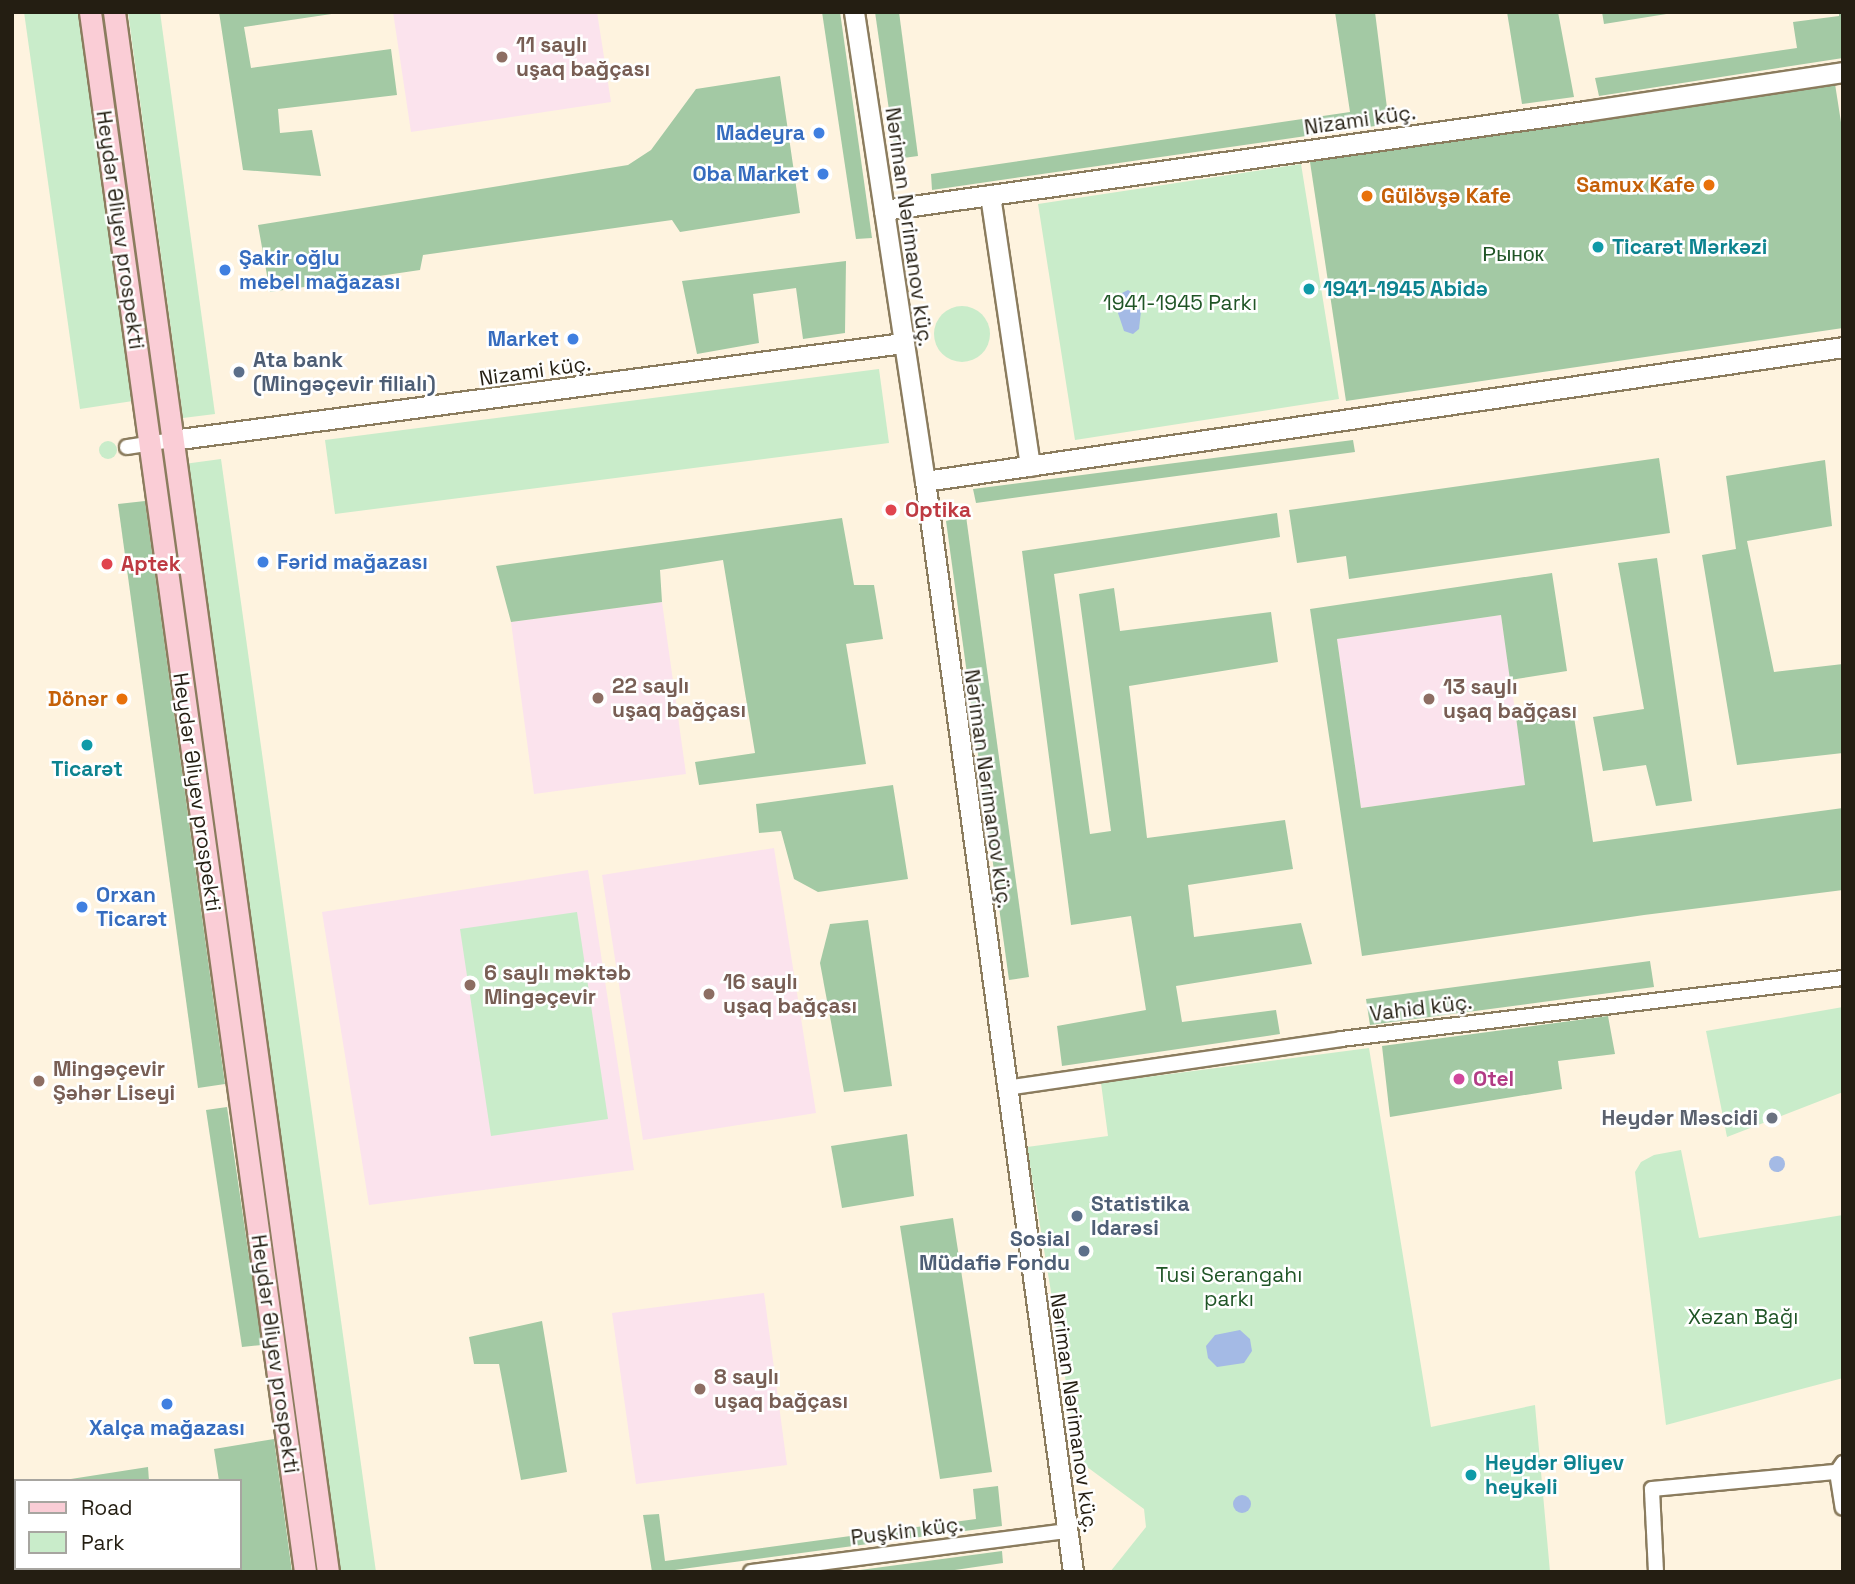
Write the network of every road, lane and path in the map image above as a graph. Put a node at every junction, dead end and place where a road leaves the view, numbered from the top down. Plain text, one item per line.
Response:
1 (90, 12) edge
2 (114, 12) edge
3 (854, 12) edge
4 (1843, 72) edge
5 (990, 195) junction
6 (884, 210) junction
7 (903, 344) junction
8 (1843, 347) edge
9 (172, 440) junction
10 (149, 443) junction
11 (127, 447) dead end
12 (1030, 466) junction
13 (925, 481) junction
14 (1843, 978) edge
15 (1006, 1088) junction
16 (1840, 1468) edge
17 (1843, 1508) edge
18 (1068, 1531) junction
19 (305, 1572) edge
20 (328, 1572) edge
21 (751, 1572) edge
22 (1073, 1572) edge
23 (1656, 1572) edge

1 - 10 main road, Heydər Əliyev prospekti
2 - 9 main road, Heydər Əliyev prospekti
3 - 6 street, Nəriman Nərimanov küç.
4 - 5 street, Nizami küç.
5 - 6 street, Nizami küç.
5 - 12 street
6 - 7 street, Nəriman Nərimanov küç.
7 - 9 street, Nizami küç.
7 - 13 street, Nəriman Nərimanov küç.
8 - 12 street
9 - 10 street
9 - 20 main road, Heydər Əliyev prospekti
10 - 11 street
10 - 19 main road, Heydər Əliyev prospekti
12 - 13 street
13 - 15 street, Nəriman Nərimanov küç.
14 - 15 street, Vahid küç.
15 - 18 street, Nəriman Nərimanov küç.
16 - 17 street
16 - 23 street
18 - 21 street, Puşkin küç.
18 - 22 street, Nəriman Nərimanov küç.

